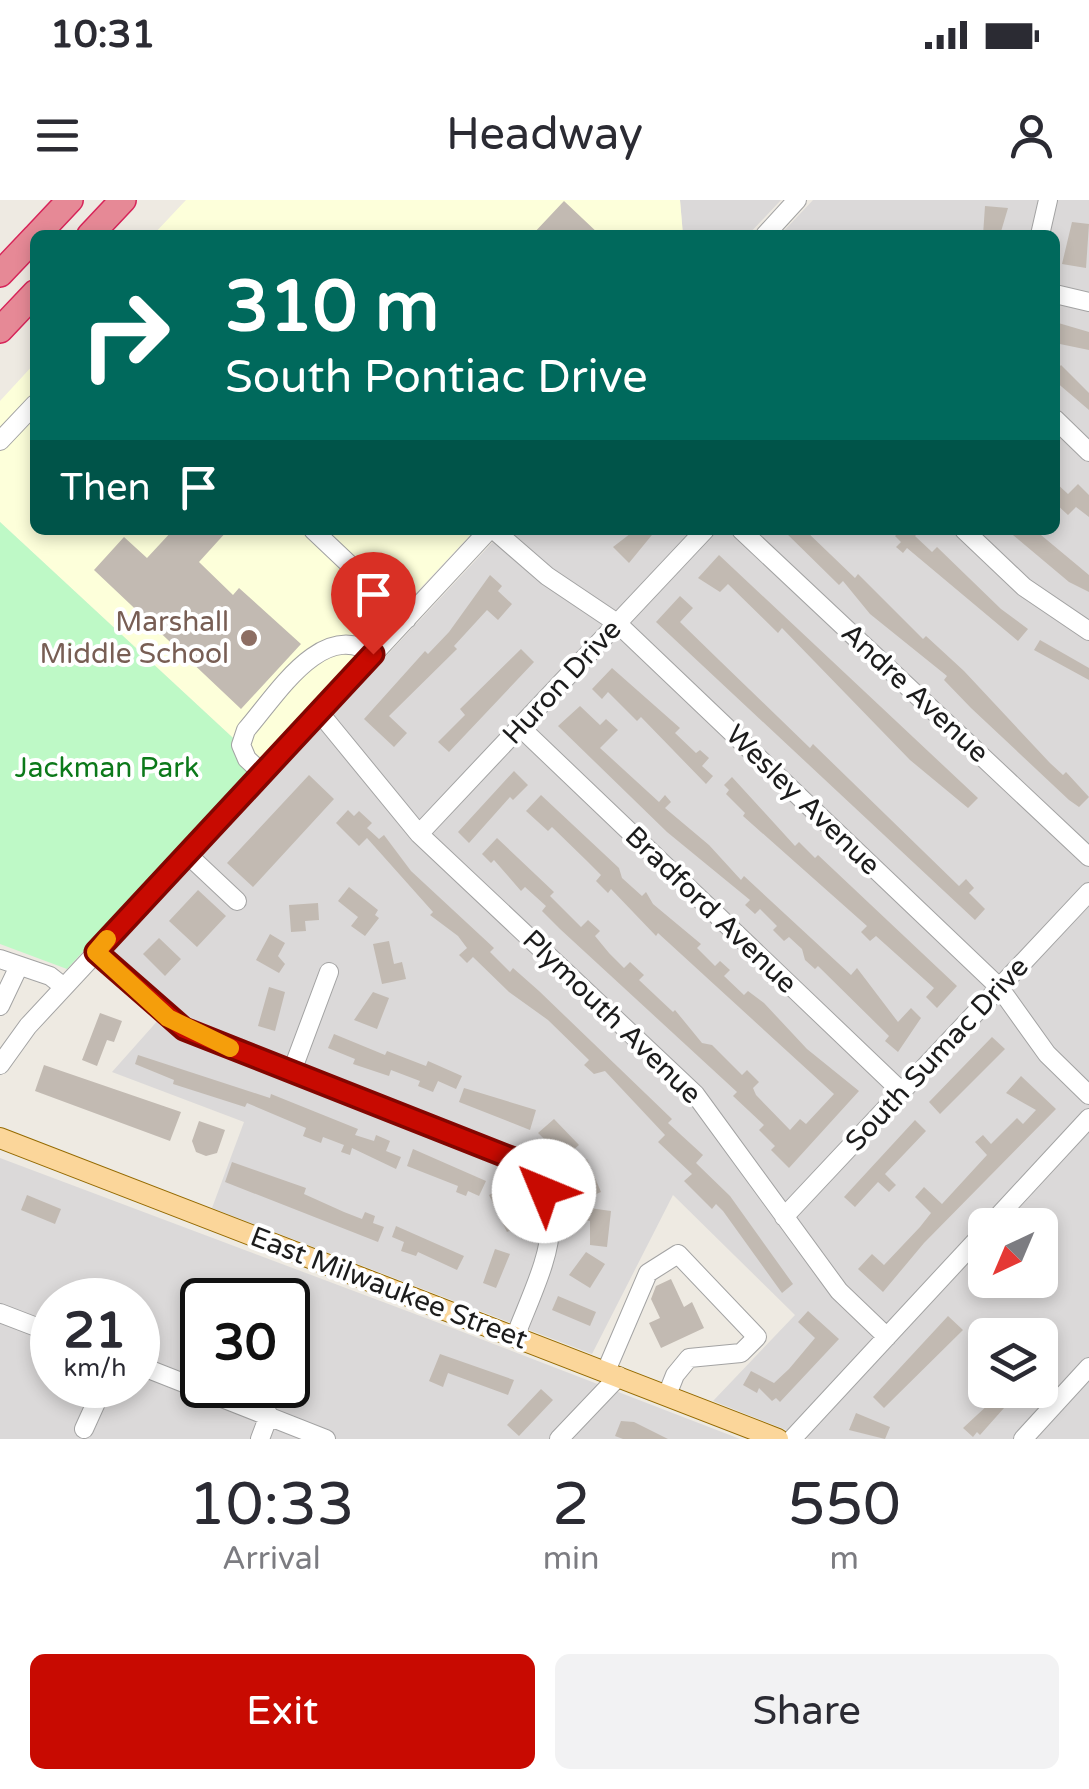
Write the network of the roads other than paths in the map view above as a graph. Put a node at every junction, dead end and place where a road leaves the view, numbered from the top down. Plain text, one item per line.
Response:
1 (70, 200) edge
2 (122, 200) edge
3 (796, 200) edge
4 (1048, 200) edge
5 (42, 230) edge
6 (95, 230) edge
7 (769, 230) edge
8 (1041, 230) edge
9 (30, 242) edge
10 (0, 274) edge
11 (1060, 295) edge
12 (30, 298) edge
13 (1089, 302) edge
14 (0, 330) edge
15 (30, 409) edge
16 (1060, 424) edge
17 (0, 441) edge
18 (1089, 452) edge
19 (318, 535) edge
20 (484, 535) edge
21 (493, 535) edge
22 (700, 535) edge
23 (746, 535) edge
24 (969, 535) edge
25 (406, 618) junction
26 (618, 623) junction
27 (1089, 631) edge
28 (373, 654) junction
29 (319, 712) junction
30 (520, 728) junction
31 (262, 773) junction
32 (419, 834) junction
33 (187, 854) junction
34 (1089, 857) edge
35 (1089, 892) edge
36 (237, 901) dead end
37 (96, 952) junction
38 (0, 959) edge
39 (20, 966) junction
40 (329, 972) dead end
41 (64, 987) junction
42 (1000, 987) junction
43 (0, 1006) edge
44 (0, 1063) edge
45 (292, 1071) junction
46 (902, 1092) junction
47 (1089, 1095) edge
48 (1089, 1118) edge
49 (0, 1138) edge
50 (1006, 1208) edge
51 (784, 1216) junction
52 (968, 1249) edge
53 (0, 1313) edge
54 (30, 1325) edge
55 (514, 1337) junction
56 (887, 1337) junction
57 (1089, 1368) edge
58 (160, 1373) edge
59 (612, 1374) junction
60 (667, 1395) junction
61 (94, 1408) edge
62 (269, 1415) junction
63 (84, 1429) dead end
64 (260, 1439) edge
65 (326, 1439) edge
66 (558, 1439) edge
67 (778, 1439) edge
68 (792, 1439) edge
69 (1022, 1439) edge

1 - 5 highway
2 - 6 highway
3 - 7 street
4 - 8 street
9 - 10 highway
11 - 13 street
12 - 14 highway
15 - 17 street
16 - 18 street
19 - 25 street
20 - 25 street
21 - 26 street, Wesley Avenue
22 - 26 street, Huron Drive
23 - 34 street, Andre Avenue
24 - 27 street
25 - 28 street
26 - 30 street, Huron Drive
26 - 42 street, Wesley Avenue
28 - 29 street
28 - 31 street
29 - 31 street
29 - 32 street, Plymouth Avenue
30 - 32 street, Huron Drive
30 - 46 street, Bradford Avenue
31 - 33 street
32 - 51 street, Plymouth Avenue
33 - 36 street
33 - 37 street
35 - 42 street, South Sumac Drive
37 - 41 street
37 - 45 street
38 - 39 street
39 - 41 street
39 - 43 street
40 - 45 street
41 - 44 street
42 - 46 street, South Sumac Drive
42 - 47 street, Wesley Avenue
45 - 55 street
46 - 51 street, South Sumac Drive
48 - 50 street
49 - 55 main road, East Milwaukee Street
51 - 56 street, Plymouth Avenue
52 - 56 street
53 - 54 street
55 - 59 main road, East Milwaukee Street
56 - 68 street
57 - 69 street
58 - 62 street
59 - 60 main road, East Milwaukee Street
59 - 60 street
59 - 66 street
60 - 67 main road, East Milwaukee Street
61 - 63 street
62 - 64 street
62 - 65 street

